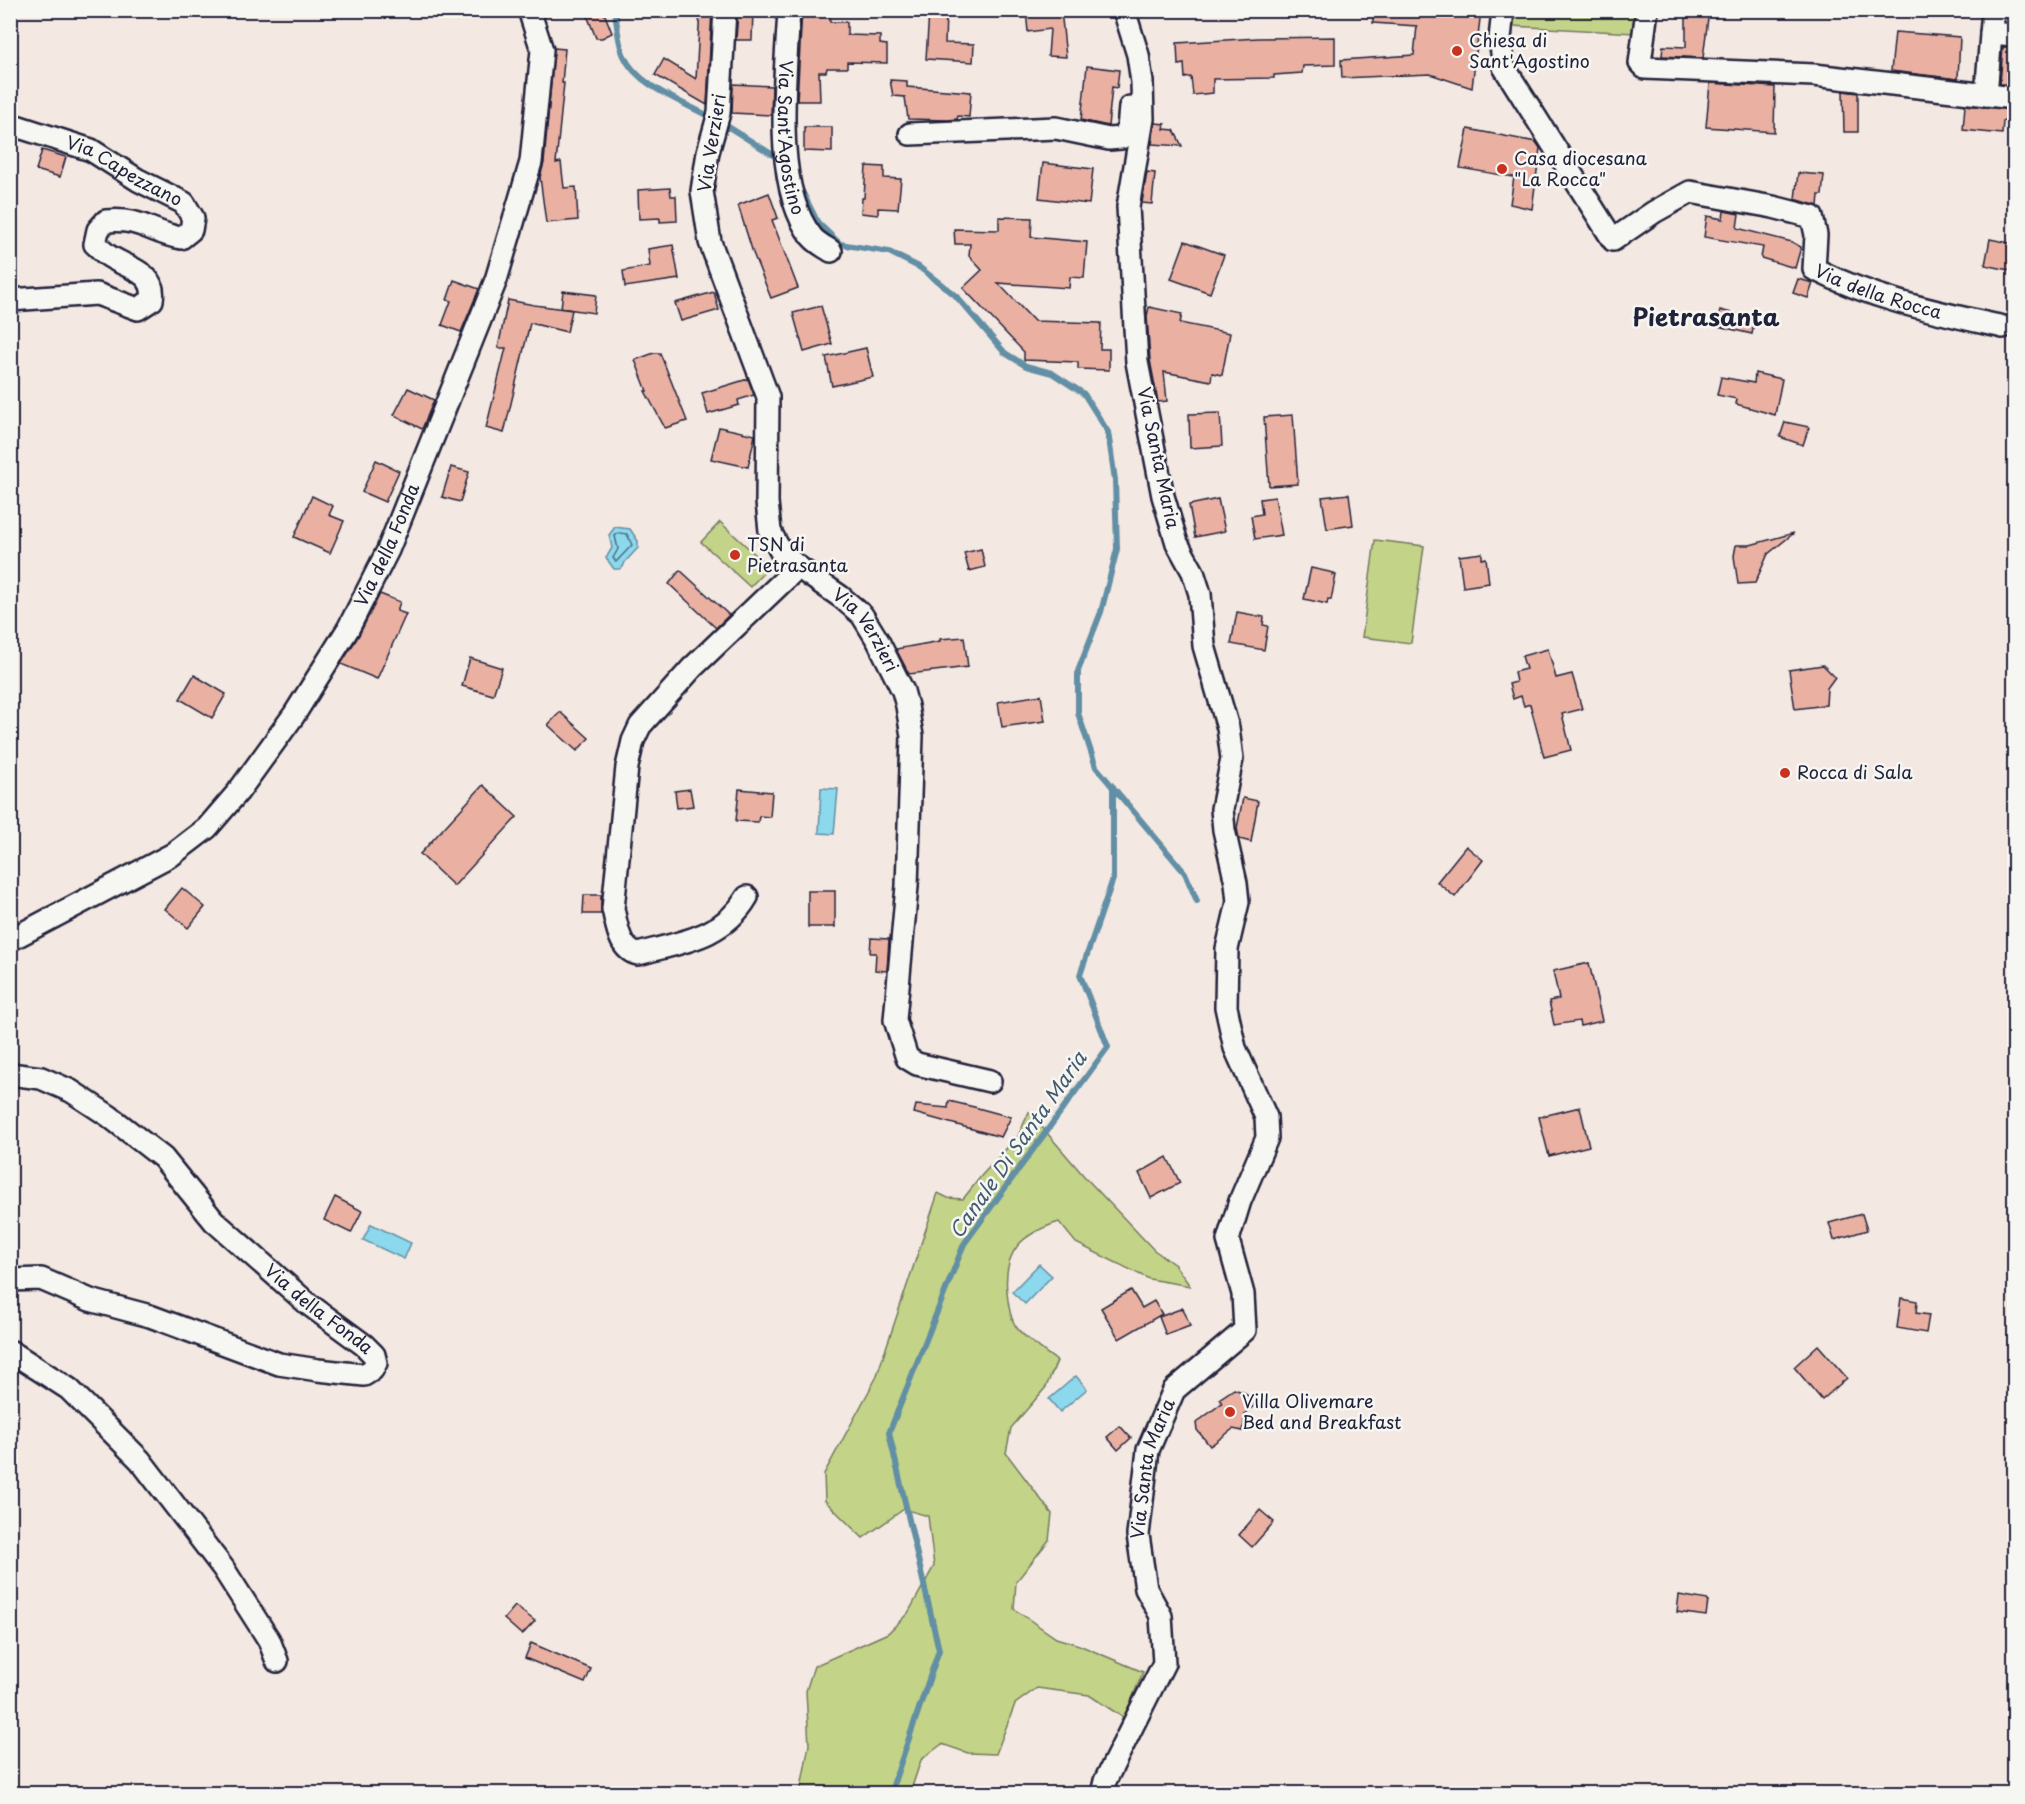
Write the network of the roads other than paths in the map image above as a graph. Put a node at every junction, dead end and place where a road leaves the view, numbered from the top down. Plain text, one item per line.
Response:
1 (529, 10) edge
2 (724, 10) edge
3 (789, 10) edge
4 (1124, 10) edge
5 (1503, 10) edge
6 (1647, 10) edge
7 (1993, 10) edge
8 (1991, 33) junction
9 (2014, 35) edge
10 (1142, 82) junction
11 (1986, 95) junction
12 (2014, 98) edge
13 (10, 123) edge
14 (910, 134) dead end
15 (831, 251) dead end
16 (10, 300) edge
17 (2003, 327) dead end
18 (798, 567) junction
19 (747, 897) dead end
20 (10, 940) edge
21 (10, 1074) edge
22 (990, 1081) dead end
23 (10, 1280) edge
24 (10, 1351) edge
25 (277, 1661) dead end
26 (1102, 1794) edge

1 - 20 street, Via della Fonda
2 - 18 street, Via Verzieri
3 - 15 street, Via Sant'Agostino
4 - 10 street, Via Santa Maria
5 - 17 street, Via della Rocca
6 - 11 street
7 - 8 street
8 - 9 street
8 - 11 street
10 - 14 street
10 - 26 street, Via Santa Maria
11 - 12 street
13 - 16 street, Via Capezzano
18 - 19 street
18 - 22 street, Via Verzieri
21 - 23 street, Via della Fonda
24 - 25 street

